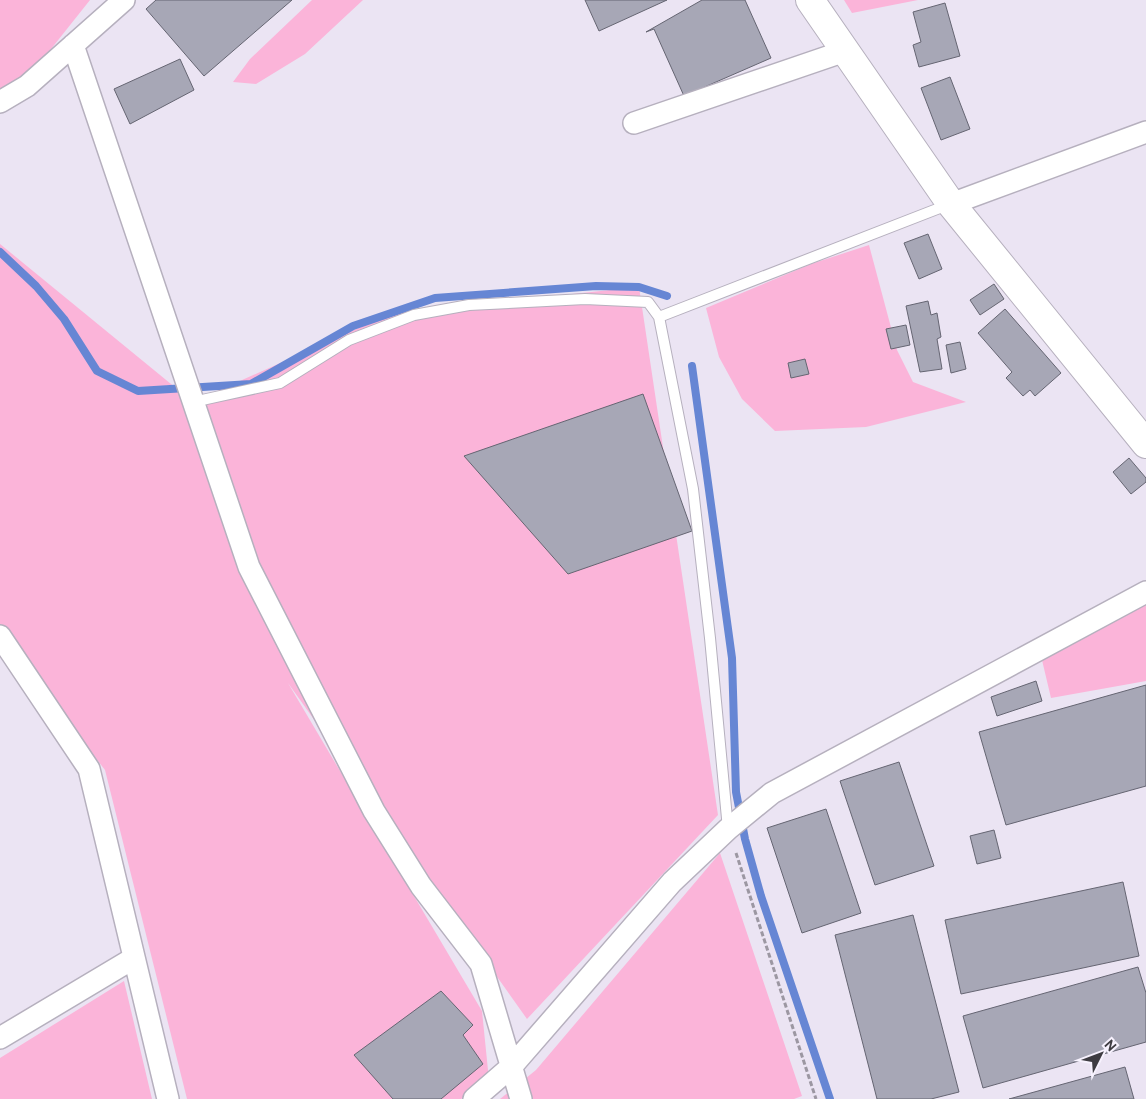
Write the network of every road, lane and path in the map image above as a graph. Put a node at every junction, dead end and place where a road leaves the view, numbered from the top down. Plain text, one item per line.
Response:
1 (124, 0) edge
2 (810, 0) edge
3 (73, 45) junction
4 (845, 51) junction
5 (0, 102) edge
6 (634, 124) dead end
7 (1146, 132) edge
8 (950, 204) junction
9 (660, 317) junction
10 (190, 392) junction
11 (1146, 444) edge
12 (1146, 592) edge
13 (0, 636) edge
14 (731, 826) junction
15 (134, 958) junction
16 (0, 1038) edge
17 (512, 1066) junction
18 (168, 1099) edge
19 (474, 1099) edge
20 (521, 1099) edge
21 (816, 1099) edge

1 - 3 street
2 - 4 street
3 - 5 street
3 - 10 street
4 - 6 street
4 - 8 street
7 - 8 street
8 - 9 lane
8 - 11 street
9 - 10 lane
9 - 14 lane
10 - 17 street
12 - 14 street
13 - 15 street
14 - 17 street
14 - 21 path
15 - 16 street
15 - 18 street
17 - 19 street
17 - 20 street

